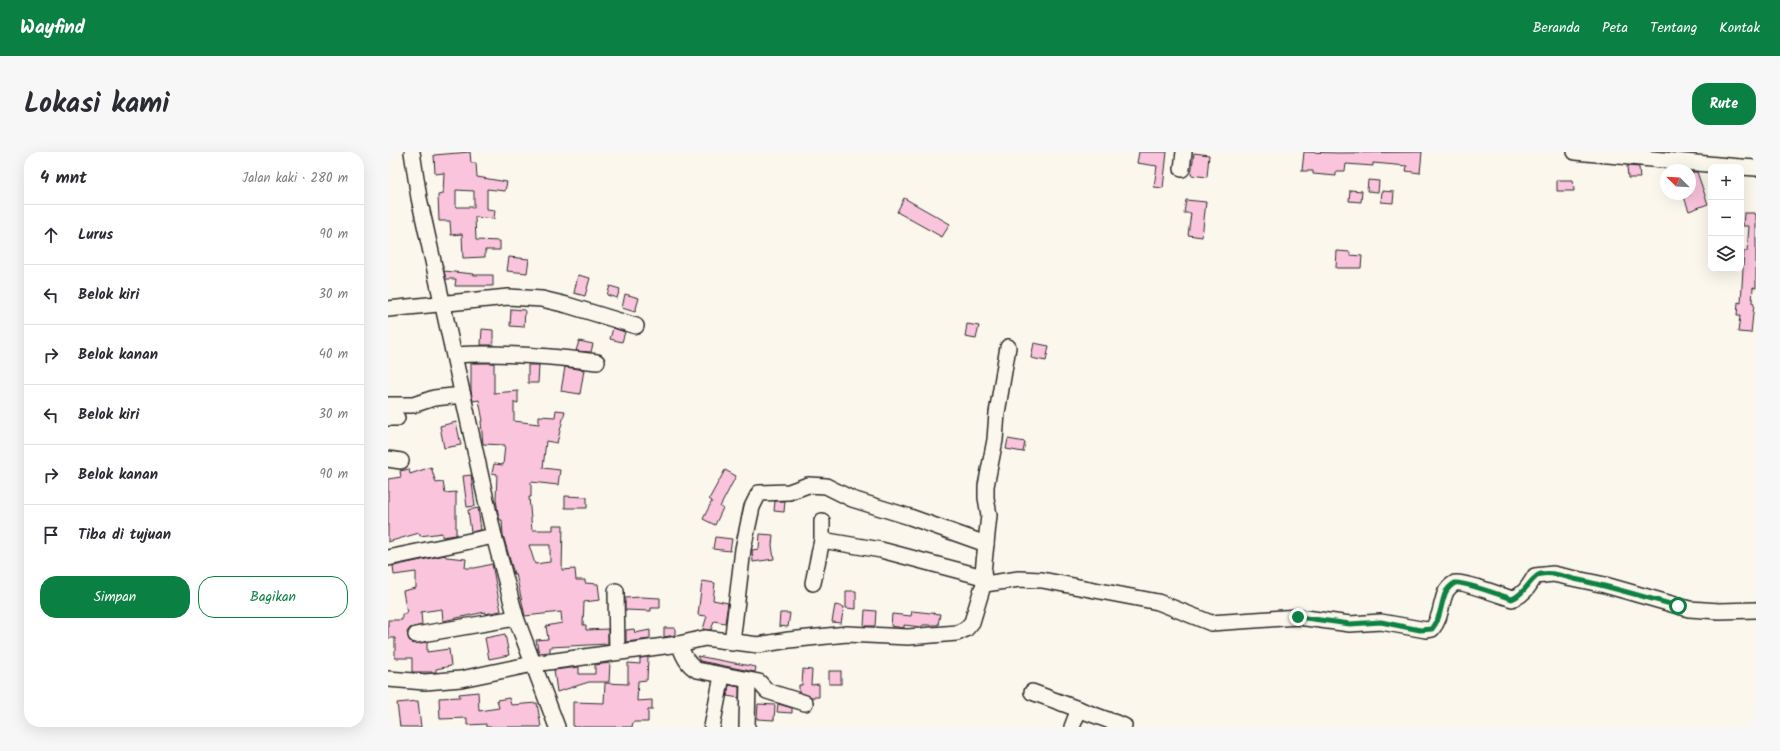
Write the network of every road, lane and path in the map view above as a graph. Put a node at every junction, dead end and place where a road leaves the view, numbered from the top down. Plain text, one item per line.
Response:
1 (412, 152) edge
2 (1184, 152) edge
3 (1575, 152) edge
4 (1708, 164) edge
5 (1744, 167) edge
6 (1756, 168) edge
7 (1182, 170) dead end
8 (442, 303) junction
9 (388, 309) edge
10 (636, 326) dead end
11 (1008, 347) dead end
12 (454, 356) junction
13 (597, 362) dead end
14 (463, 396) junction
15 (388, 404) edge
16 (822, 521) dead end
17 (494, 536) junction
18 (822, 540) junction
19 (986, 544) junction
20 (388, 558) edge
21 (984, 580) junction
22 (813, 583) dead end
23 (616, 592) dead end
24 (1756, 610) edge
25 (516, 618) junction
26 (416, 635) dead end
27 (732, 643) junction
28 (679, 644) junction
29 (617, 652) junction
30 (533, 664) junction
31 (722, 676) junction
32 (388, 679) edge
33 (748, 680) junction
34 (1032, 692) dead end
35 (805, 703) dead end
36 (1079, 709) junction
37 (1124, 726) edge
38 (557, 727) edge
39 (712, 727) edge
40 (747, 727) edge
41 (1072, 727) edge

1 - 8 street
2 - 7 street
3 - 4 street
5 - 6 street
8 - 9 street
8 - 10 street
8 - 12 street
11 - 19 street
12 - 13 street
12 - 14 street
14 - 15 street
14 - 17 street
16 - 18 street
17 - 20 street
17 - 25 street
18 - 21 street
18 - 22 street
19 - 21 street
19 - 27 street
21 - 24 street
21 - 27 street
23 - 29 street
25 - 26 street
25 - 30 street
27 - 28 street
28 - 29 street
28 - 31 street
29 - 30 street
30 - 32 street
30 - 38 street
31 - 33 street
31 - 39 street
33 - 35 street
33 - 40 street
34 - 36 street
36 - 37 street
36 - 41 street

